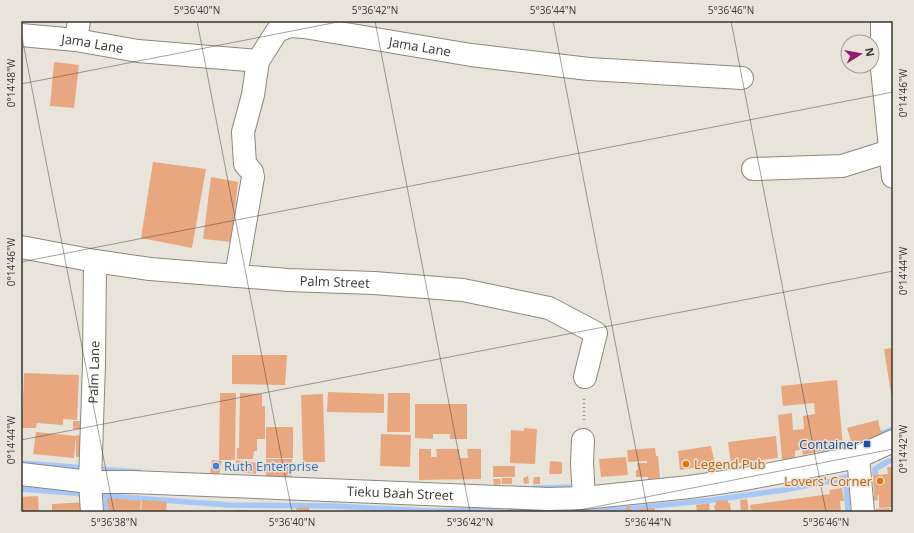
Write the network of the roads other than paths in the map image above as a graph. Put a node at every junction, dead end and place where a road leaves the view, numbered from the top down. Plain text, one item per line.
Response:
1 (882, 21) edge
2 (77, 30) edge
3 (21, 34) edge
4 (258, 61) junction
5 (742, 78) dead end
6 (890, 151) junction
7 (753, 169) dead end
8 (893, 177) edge
9 (21, 247) edge
10 (95, 261) junction
11 (236, 276) junction
12 (585, 377) road end
13 (583, 440) road end
14 (893, 441) edge
15 (858, 457) junction
16 (21, 474) edge
17 (90, 482) junction
18 (584, 498) junction
19 (92, 512) edge
20 (863, 512) edge

1 - 6 street
2 - 3 street, Jama Lane
2 - 4 street, Jama Lane
4 - 5 street, Jama Lane
4 - 11 street
6 - 7 street
6 - 8 street
9 - 10 street, Palm Street
10 - 11 street, Palm Street
10 - 17 street, Palm Lane
11 - 12 street, Palm Street
13 - 18 street
14 - 15 street, Tieku Baah Street
15 - 18 street, Tieku Baah Street
15 - 20 street
16 - 17 street, Tieku Baah Street
17 - 18 street, Tieku Baah Street
17 - 19 street, Palm Lane

